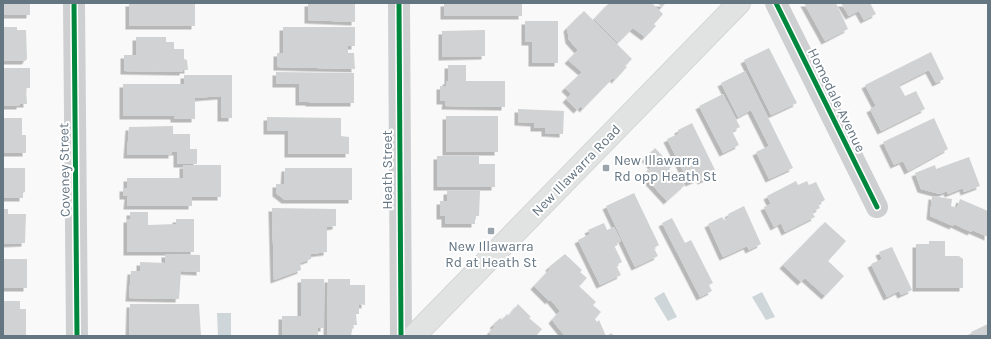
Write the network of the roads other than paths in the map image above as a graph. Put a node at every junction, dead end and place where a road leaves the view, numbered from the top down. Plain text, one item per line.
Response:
1 (74, 3) edge
2 (399, 3) edge
3 (739, 3) edge
4 (776, 3) edge
5 (877, 208) dead end
6 (77, 336) edge
7 (400, 336) edge
8 (414, 336) edge

1 - 6 street, Coveney Street
2 - 7 street, Heath Street
3 - 8 main road, New Illawarra Road
4 - 5 street, Homedale Avenue

